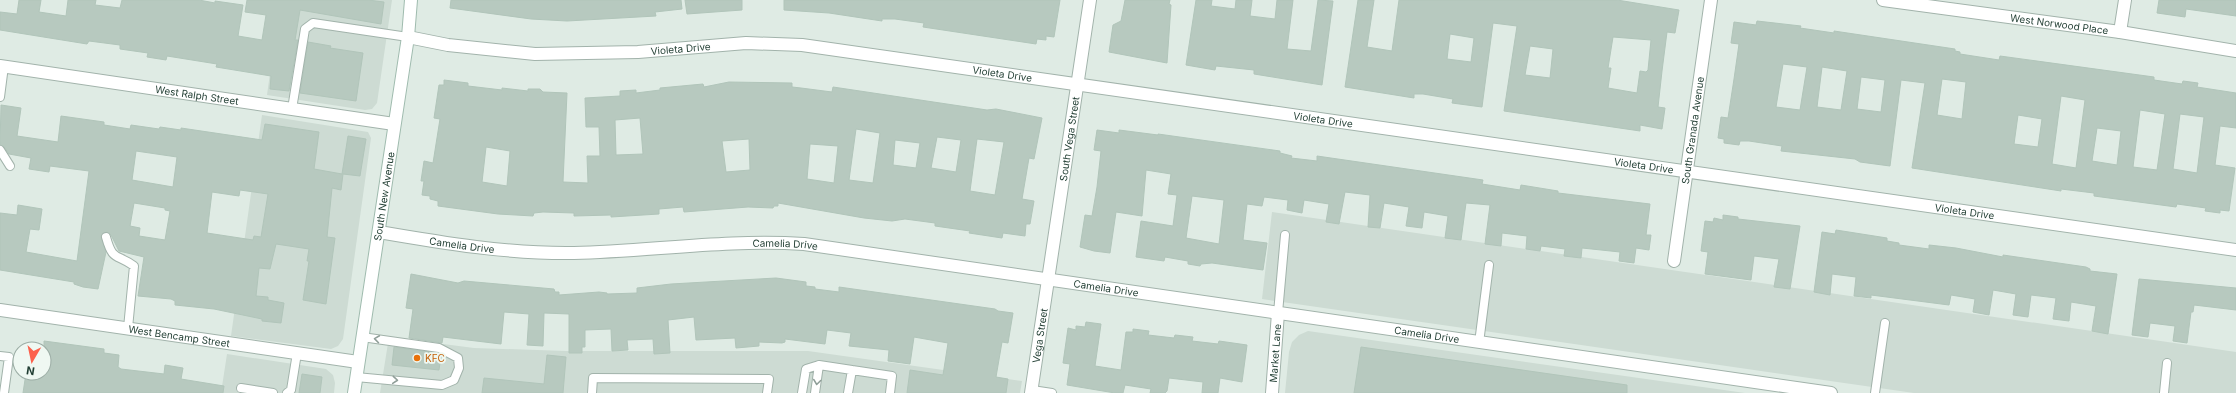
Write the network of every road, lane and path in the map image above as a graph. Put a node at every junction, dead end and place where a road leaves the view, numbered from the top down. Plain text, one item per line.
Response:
1 (411, 0) edge
2 (1090, 0) edge
3 (1710, 0) edge
4 (1883, 0) edge
5 (2125, 0) edge
6 (1919, 2) edge
7 (2120, 32) junction
8 (408, 37) junction
9 (2236, 51) edge
10 (2, 66) edge
11 (1078, 85) junction
12 (0, 97) edge
13 (292, 109) junction
14 (394, 124) junction
15 (0, 150) edge
16 (10, 166) dead end
17 (1686, 170) junction
18 (379, 232) junction
19 (1285, 235) dead end
20 (106, 237) dead end
21 (2236, 250) edge
22 (1674, 261) dead end
23 (1489, 265) dead end
24 (1049, 278) junction
25 (0, 310) edge
26 (1278, 313) junction
27 (1885, 323) dead end
28 (128, 328) junction
29 (362, 337) junction
30 (1479, 342) junction
31 (297, 353) junction
32 (0, 356) edge
33 (358, 362) junction
34 (2167, 363) dead end
35 (819, 365) junction
36 (852, 370) junction
37 (356, 377) junction
38 (241, 388) dead end
39 (1032, 392) edge
40 (4, 393) edge
41 (273, 393) edge
42 (287, 393) edge
43 (354, 393) edge
44 (592, 393) edge
45 (767, 393) edge
46 (802, 393) edge
47 (815, 393) edge
48 (848, 393) edge
49 (890, 393) edge
50 (1052, 393) edge
51 (1272, 393) edge
52 (1831, 393) edge
53 (1875, 393) edge
54 (2164, 393) edge

1 - 8 street, South New Avenue
2 - 11 street, South Vega Street
3 - 17 street, South Granada Avenue
4 - 6 street, West Norwood Place
5 - 7 street
6 - 7 street, West Norwood Place
7 - 9 street, West Norwood Place
8 - 11 street, Violeta Drive
8 - 13 lane
8 - 14 street, South New Avenue
10 - 12 lane
10 - 13 street, West Ralph Street
11 - 17 street, Violeta Drive
11 - 24 street, South Vega Street
13 - 14 street, West Ralph Street
14 - 18 street, South New Avenue
15 - 16 lane
17 - 21 street, Violeta Drive
17 - 22 street, South Granada Avenue
18 - 24 street, Camelia Drive
18 - 29 street, South New Avenue
19 - 26 lane
20 - 28 lane
23 - 30 lane
24 - 26 street, Camelia Drive
24 - 39 street, Vega Street
25 - 28 street, West Bencamp Street
26 - 30 street, Camelia Drive
26 - 51 street, Market Lane
27 - 53 lane
28 - 31 street, West Bencamp Street
29 - 33 street, South New Avenue
37 -> 29 lane
30 - 52 street, Camelia Drive
31 - 33 street, West Bencamp Street
31 - 42 lane
32 - 40 lane
33 - 37 street, South New Avenue
34 - 54 lane
35 - 36 lane
35 - 46 lane
35 -> 47 lane
36 - 48 lane
36 - 49 lane
37 - 43 street, South New Avenue
38 - 41 lane
39 - 50 lane
44 - 45 lane

